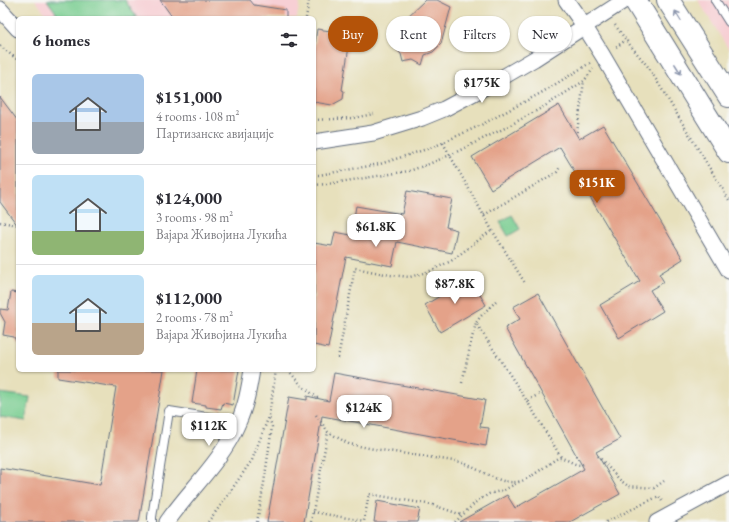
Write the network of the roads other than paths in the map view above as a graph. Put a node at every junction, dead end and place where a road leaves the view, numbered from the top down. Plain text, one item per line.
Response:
1 (566, 0) edge
2 (625, 0) edge
3 (635, 0) edge
4 (668, 0) edge
5 (715, 0) edge
6 (0, 9) edge
7 (729, 22) edge
8 (16, 27) edge
9 (585, 27) junction
10 (729, 96) edge
11 (316, 142) edge
12 (729, 152) edge
13 (729, 272) edge
14 (252, 372) edge
15 (239, 422) junction
16 (729, 483) edge
17 (152, 522) edge
18 (167, 522) edge
19 (657, 522) edge

1 - 9 street
2 - 9 street
3 -> 12 main road
10 -> 4 main road
5 - 7 lane
6 - 8 street
9 - 11 street
9 - 13 street
14 - 15 street
15 - 17 lane
15 - 18 street
16 - 19 street

